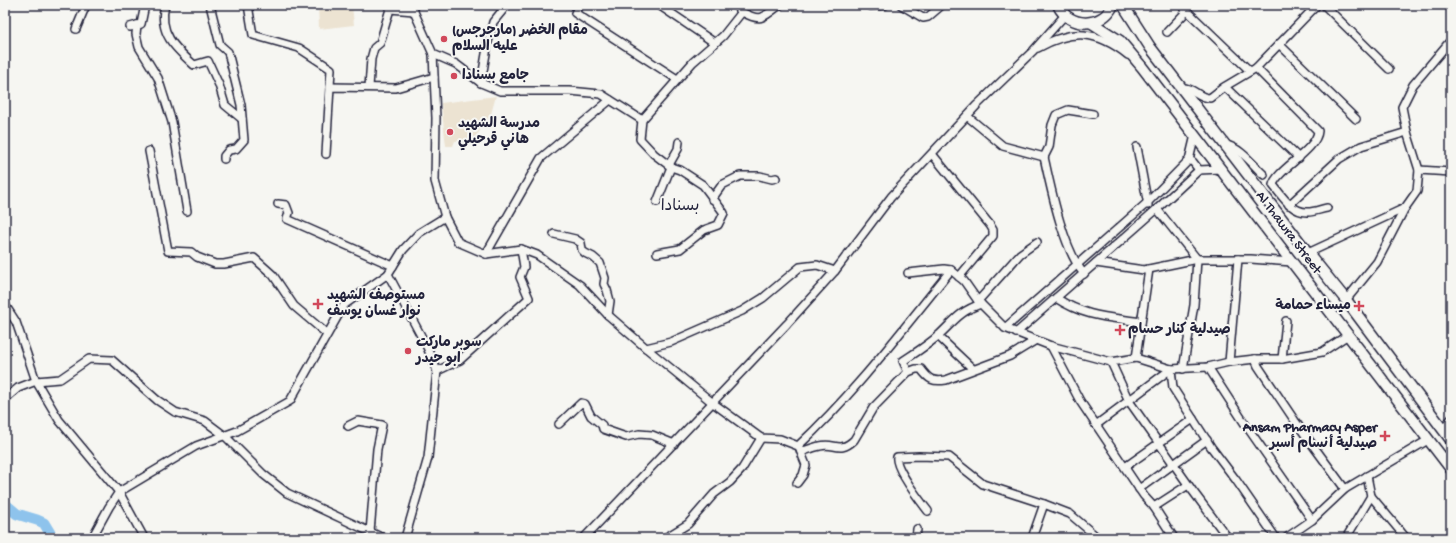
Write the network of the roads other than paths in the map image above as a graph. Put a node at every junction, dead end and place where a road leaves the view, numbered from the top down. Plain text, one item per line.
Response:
1 (86, 5) edge
2 (145, 5) edge
3 (165, 5) edge
4 (210, 5) edge
5 (248, 5) edge
6 (508, 5) edge
7 (579, 5) edge
8 (659, 5) edge
9 (735, 5) edge
10 (780, 5) edge
11 (868, 5) edge
12 (885, 5) edge
13 (901, 5) edge
14 (942, 5) edge
15 (1058, 5) edge
16 (1113, 5) edge
17 (1123, 5) edge
18 (1181, 5) edge
19 (1317, 5) edge
20 (1324, 5) edge
21 (412, 8) edge
22 (1187, 11) junction
23 (742, 12) junction
24 (1065, 15) junction
25 (1092, 22) junction
26 (76, 29) dead end
27 (1167, 32) dead end
28 (1451, 40) edge
29 (715, 43) junction
30 (1279, 44) junction
31 (1033, 51) junction
32 (433, 54) junction
33 (1142, 67) junction
34 (1253, 69) junction
35 (1389, 69) dead end
36 (434, 77) junction
37 (677, 79) junction
38 (481, 83) junction
39 (1225, 86) junction
40 (330, 87) junction
41 (369, 87) junction
42 (1182, 88) junction
43 (610, 100) junction
44 (1093, 114) dead end
45 (967, 116) junction
46 (242, 119) junction
47 (1356, 119) dead end
48 (642, 120) junction
49 (1407, 132) junction
50 (1195, 135) junction
51 (679, 142) dead end
52 (1226, 145) junction
53 (1137, 147) dead end
54 (149, 151) dead end
55 (326, 154) dead end
56 (932, 154) junction
57 (1044, 157) junction
58 (1299, 158) junction
59 (224, 159) dead end
60 (1189, 160) junction
61 (672, 167) junction
62 (1221, 169) junction
63 (1200, 170) junction
64 (1419, 170) junction
65 (1451, 172) edge
66 (1264, 175) dead end
67 (776, 178) dead end
68 (712, 199) junction
69 (657, 202) dead end
70 (1147, 203) junction
71 (278, 204) dead end
72 (1289, 205) junction
73 (1327, 208) dead end
74 (1405, 208) junction
75 (187, 211) dead end
76 (1155, 211) junction
77 (445, 217) junction
78 (554, 234) dead end
79 (1037, 242) dead end
80 (522, 248) junction
81 (657, 253) dead end
82 (1308, 253) junction
83 (486, 254) junction
84 (1197, 259) junction
85 (1238, 259) junction
86 (1292, 262) junction
87 (1096, 263) junction
88 (1076, 265) junction
89 (393, 266) junction
90 (1149, 269) junction
91 (951, 270) junction
92 (835, 271) junction
93 (908, 273) dead end
94 (388, 274) junction
95 (1084, 274) junction
96 (959, 277) junction
97 (1056, 298) junction
98 (1346, 300) junction
99 (979, 303) junction
100 (5, 305) edge
101 (608, 316) junction
102 (1286, 321) dead end
103 (1141, 322) junction
104 (1005, 328) junction
105 (1016, 333) junction
106 (327, 334) junction
107 (1348, 335) junction
108 (938, 336) junction
109 (1036, 340) junction
110 (1052, 346) junction
111 (646, 348) junction
112 (1136, 358) junction
113 (1255, 359) junction
114 (1282, 359) junction
115 (1111, 362) junction
116 (1229, 362) junction
117 (1208, 367) junction
118 (1183, 368) junction
119 (973, 369) junction
120 (1171, 369) junction
121 (437, 371) junction
122 (908, 372) junction
123 (36, 381) junction
124 (5, 399) edge
125 (1129, 401) junction
126 (713, 403) junction
127 (1193, 419) junction
128 (1451, 419) edge
129 (559, 424) dead end
130 (1096, 425) junction
131 (348, 426) dead end
132 (1443, 429) junction
133 (225, 436) junction
134 (761, 438) junction
135 (1207, 440) junction
136 (1428, 440) junction
137 (1451, 440) edge
138 (1159, 443) junction
139 (674, 444) junction
140 (799, 449) junction
141 (1173, 464) junction
142 (1125, 467) junction
143 (1451, 469) edge
144 (1367, 476) junction
145 (797, 482) dead end
146 (1188, 485) junction
147 (1139, 489) junction
148 (1345, 489) junction
149 (120, 492) junction
150 (1371, 496) junction
151 (1044, 504) junction
152 (1154, 507) junction
153 (928, 511) dead end
154 (1312, 520) junction
155 (917, 529) dead end
156 (370, 532) junction
157 (1090, 532) junction
158 (92, 538) edge
159 (144, 538) edge
160 (383, 538) edge
161 (405, 538) edge
162 (584, 538) edge
163 (665, 538) edge
164 (916, 538) edge
165 (1032, 538) edge
166 (1085, 538) edge
167 (1098, 538) edge
168 (1174, 538) edge
169 (1228, 538) edge
170 (1276, 538) edge
171 (1286, 538) edge
172 (1346, 538) edge
173 (1406, 538) edge

1 - 26 street
2 - 75 street
3 - 46 street
4 - 46 street
5 - 40 street
6 - 38 street
7 - 37 street
8 - 29 street
9 - 23 street
10 - 23 street
11 - 12 street
13 - 14 street
15 - 24 main road
16 - 25 main road
17 - 42 main road, Al Thawra Street
18 - 22 street
19 - 30 street
20 - 35 street
21 - 32 street
21 - 41 street
22 - 27 street
22 - 34 street
23 - 29 street
24 - 25 main road
24 - 31 street
25 - 33 main road, Al Thawra Street
28 - 49 street
29 - 37 street
30 - 34 street
30 - 47 street
31 - 33 street
31 - 45 street
32 - 36 street
32 - 38 street
33 - 50 main road, Al Thawra Street
34 - 39 street
34 - 58 street
36 - 41 street
36 - 77 street
37 - 48 street
38 - 43 street
39 - 42 street
39 - 58 street
40 - 41 street
40 - 55 street
42 - 52 main road, Al Thawra Street
43 - 48 street
43 - 83 street
44 - 57 street
45 - 56 street
45 - 57 street
46 - 59 street
48 - 61 street
49 - 64 street
49 - 72 street
50 - 60 street
50 - 62 main road, Al Thawra Street
51 - 61 street
52 - 66 street
52 - 82 main road, Al Thawra Street
53 - 70 street
54 - 106 street
56 - 92 street
56 - 96 street
57 - 88 street
58 - 72 street
60 - 63 street
60 - 70 street
61 - 68 street
61 - 69 street
62 - 63 street
62 - 86 main road, Al Thawra Street
63 - 76 street
64 - 65 street
64 - 74 street
67 - 68 street
68 - 81 street
70 - 76 street
70 - 88 street
71 - 89 street
72 - 73 street
74 - 82 street
74 - 98 street
76 - 84 street
76 - 87 street
77 - 83 street
77 - 89 street
78 - 101 street
79 - 99 street
80 - 83 street
80 - 101 street
80 - 121 street
82 - 98 main road, Al Thawra Street
84 - 85 street
84 - 90 street
84 - 118 street
85 - 86 street
85 - 116 street
86 - 107 main road, Al Thawra Street
87 - 90 street
87 - 95 street
88 - 95 street
88 - 104 street
89 - 94 street
90 - 103 street
91 - 93 street
91 - 96 street
91 - 140 street
92 - 111 street
92 - 126 street
94 - 106 street
94 - 121 street
95 - 97 street
96 - 99 street
97 - 103 street
97 - 105 street
98 - 132 main road, Al Thawra Street
99 - 104 street
99 - 108 street
100 - 123 street
101 - 111 street
102 - 114 street
103 - 112 street
104 - 105 street
105 - 109 street
106 - 133 street
107 - 114 street
107 - 136 main road, Al Thawra Street
108 - 119 street
108 - 122 street
109 - 110 street
109 - 119 street
110 - 115 street
110 - 130 street
111 - 126 street
112 - 115 street
112 - 120 street
113 - 114 street
113 - 116 street
113 - 148 street
115 - 125 street
116 - 117 street
117 - 118 street
117 - 154 street
118 - 120 street
119 - 122 street
120 - 125 street
120 - 127 street
121 - 161 street
122 - 140 street
123 - 124 street
123 - 133 street
123 - 149 street
125 - 130 street
125 - 138 street
126 - 134 street
126 - 139 street
127 - 135 street
127 - 138 street
128 - 132 street
129 - 139 street
130 - 142 street
131 - 156 street
132 - 137 main road, Al Thawra Street
133 - 149 street
133 - 156 street
134 - 140 street
134 - 163 street
135 - 141 street
135 - 170 street
136 - 143 main road, Al Thawra Street
136 - 144 street
138 - 141 street
138 - 142 street
139 - 162 street
140 - 145 street
141 - 146 street
141 - 147 street
142 - 147 street
144 - 148 street
144 - 150 street
146 - 152 street
146 - 169 street
147 - 152 street
148 - 154 street
149 - 158 street
149 - 159 street
150 - 172 street
150 - 173 street
151 - 153 street
151 - 157 street
151 - 165 street
152 - 168 street
154 - 171 street
155 - 164 street
156 - 160 street
157 - 166 street
157 - 167 street

